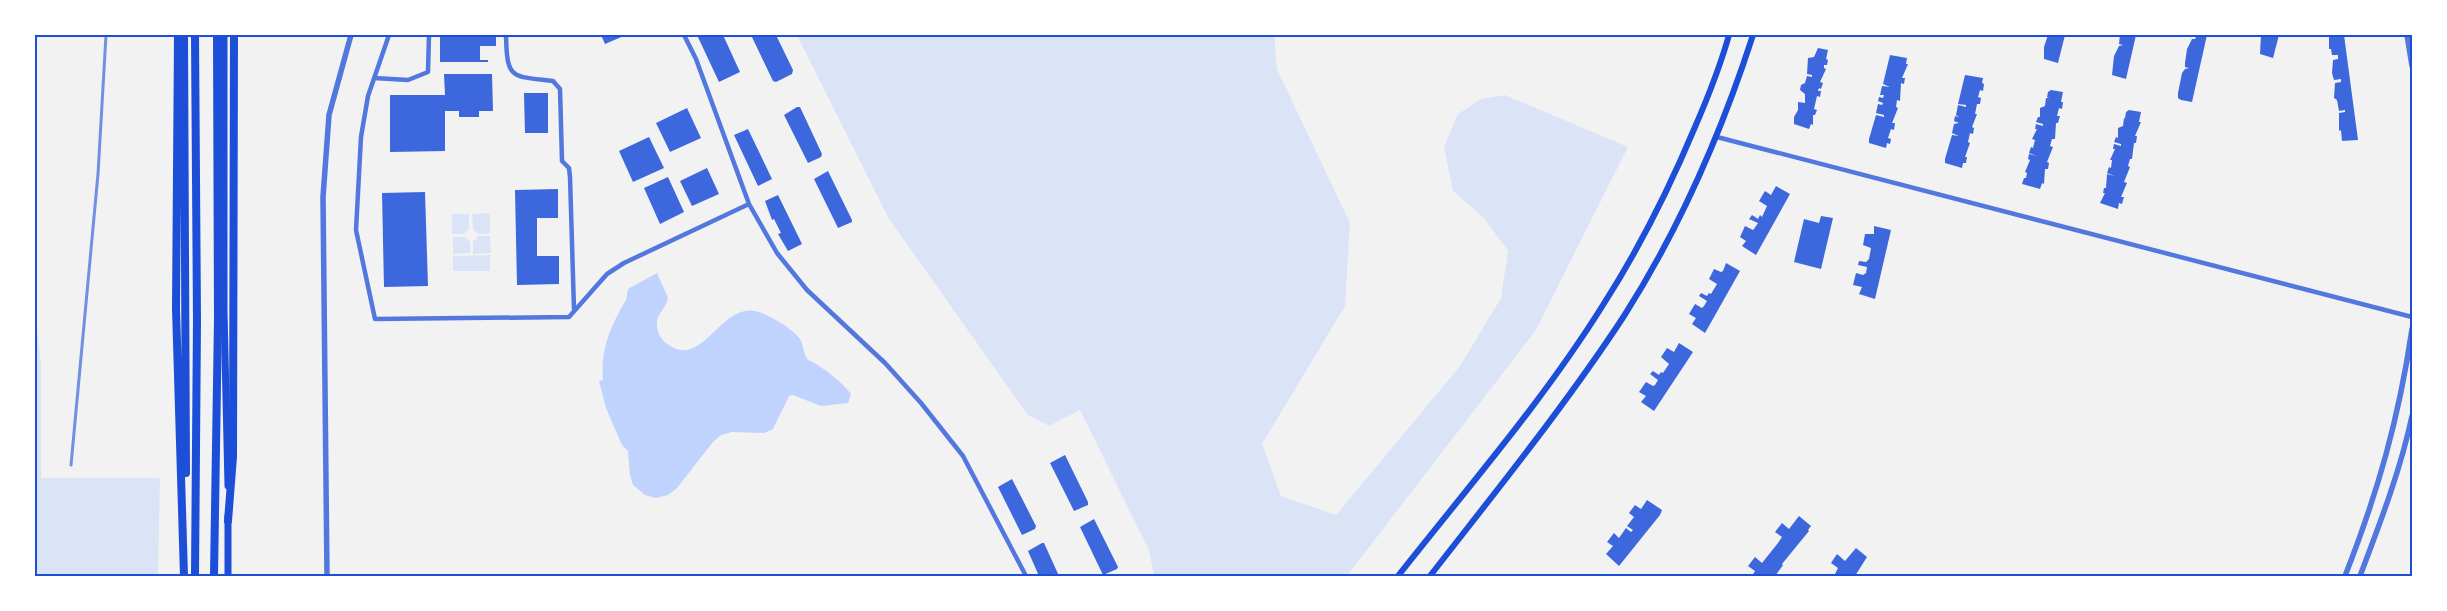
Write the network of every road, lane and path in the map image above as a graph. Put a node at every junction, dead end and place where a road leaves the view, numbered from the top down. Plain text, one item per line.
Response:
1 (178, 35) edge
2 (184, 35) edge
3 (195, 35) edge
4 (216, 35) edge
5 (224, 35) edge
6 (234, 35) edge
7 (351, 35) edge
8 (389, 35) edge
9 (430, 35) edge
10 (506, 35) edge
11 (684, 35) edge
12 (1729, 35) edge
13 (1753, 35) edge
14 (2407, 35) edge
15 (2412, 66) edge
16 (374, 78) junction
17 (1717, 137) junction
18 (748, 204) junction
19 (574, 310) junction
20 (2412, 317) edge
21 (2412, 329) edge
22 (2412, 416) edge
23 (228, 521) junction
24 (185, 576) edge
25 (195, 576) edge
26 (214, 576) edge
27 (228, 576) edge
28 (327, 576) edge
29 (1026, 576) edge
30 (1398, 576) edge
31 (1430, 576) edge
32 (2346, 576) edge
33 (2360, 576) edge

1 - 24 highway
2 - 24 highway
3 - 25 highway
4 - 26 highway
5 - 23 main road
6 - 23 highway
7 - 28 street
8 - 16 street
9 - 16 street
10 - 19 street
11 - 18 street
12 - 30 main road
13 - 17 main road
14 - 15 street
16 - 19 street
17 - 20 street
17 - 31 main road
18 - 19 street
18 - 29 street
21 - 32 street
22 - 33 street
23 - 27 main road

